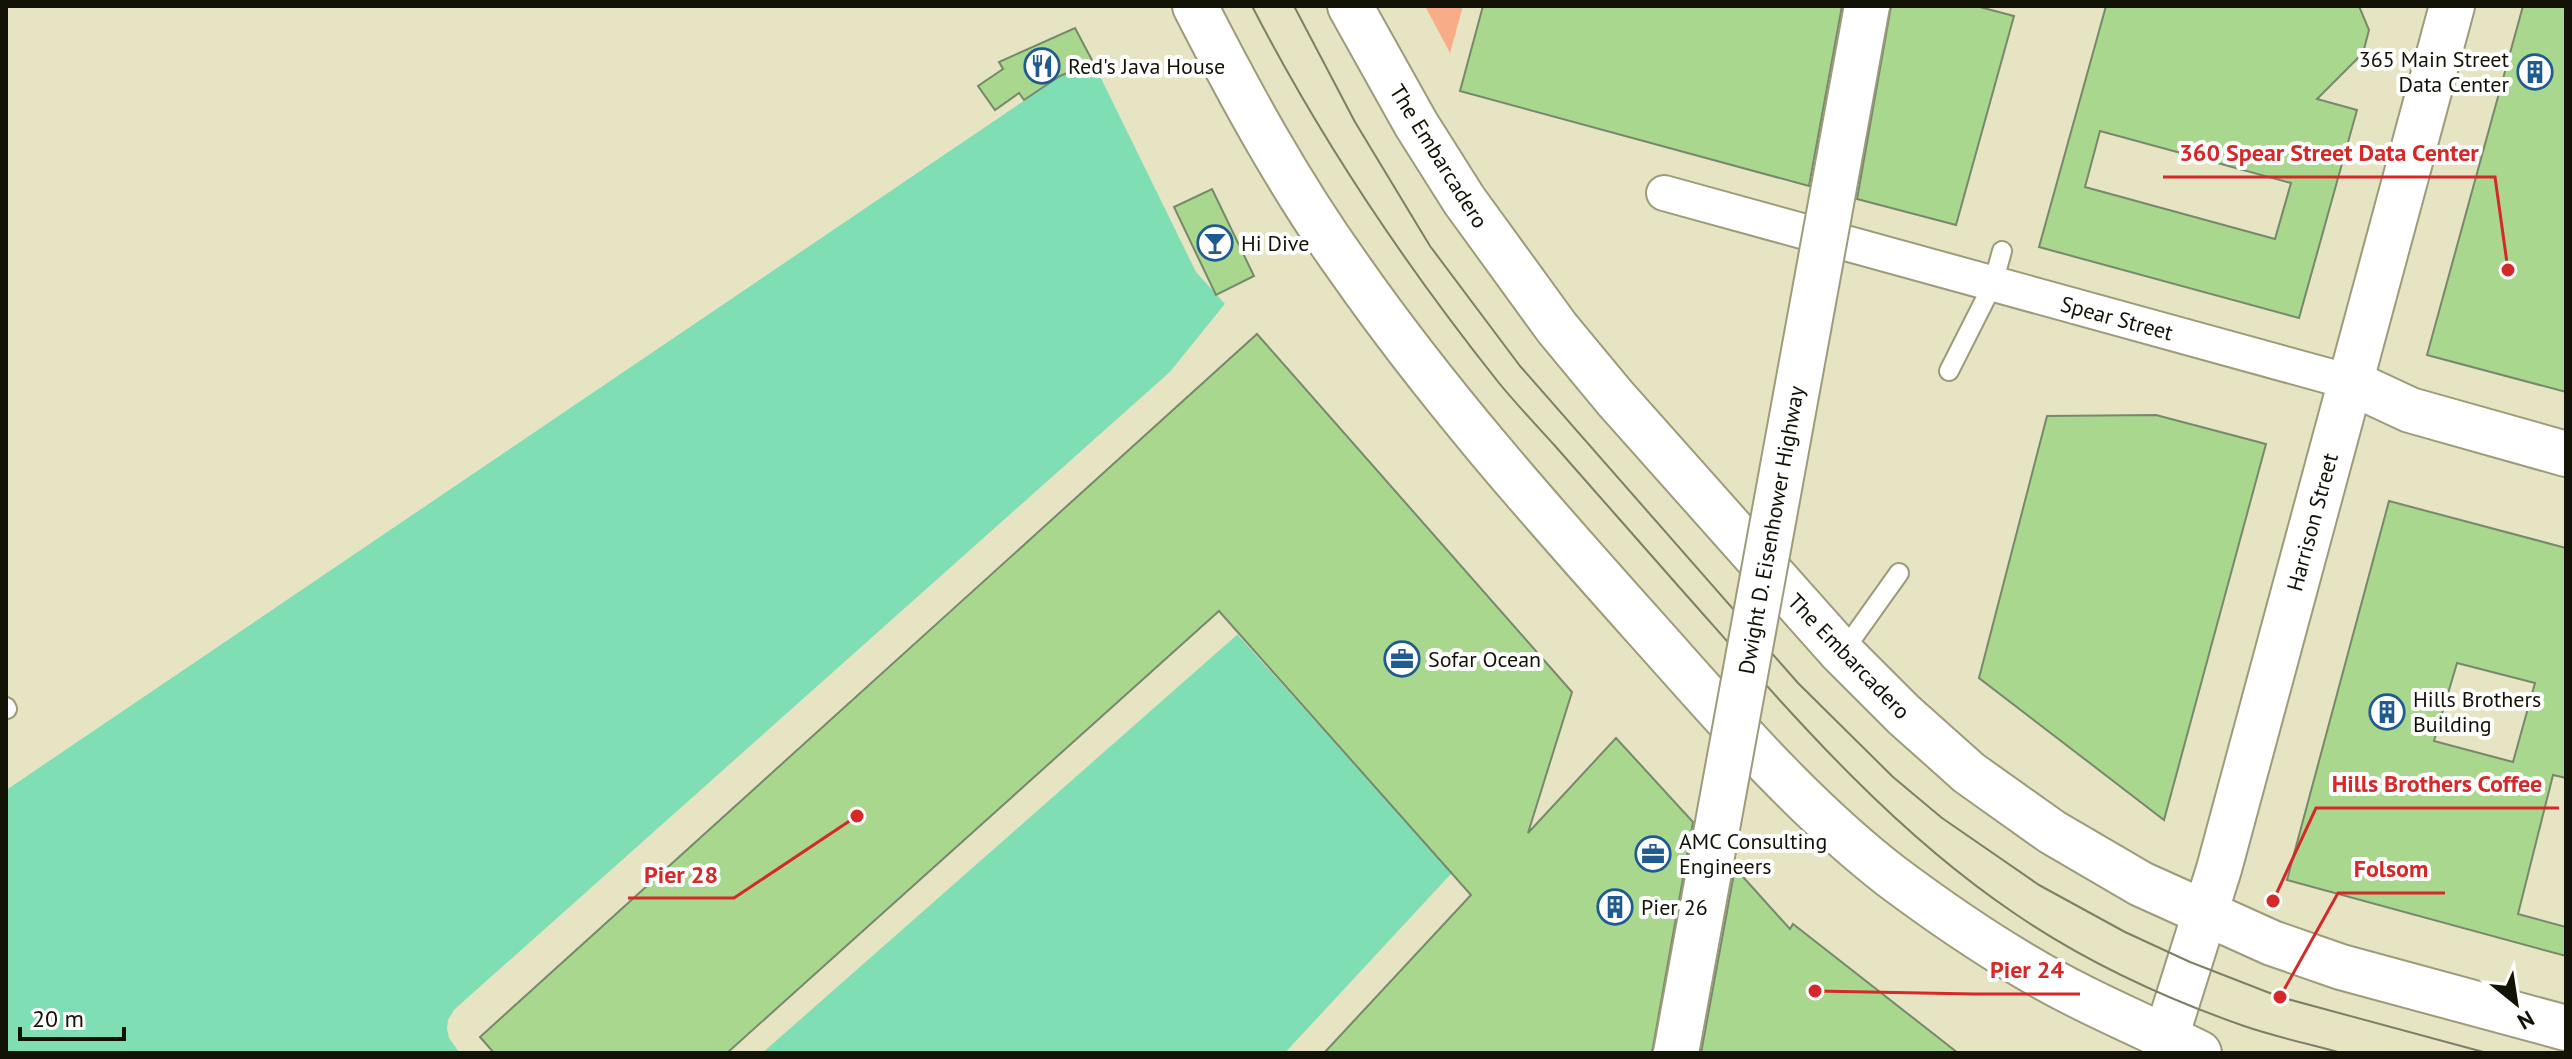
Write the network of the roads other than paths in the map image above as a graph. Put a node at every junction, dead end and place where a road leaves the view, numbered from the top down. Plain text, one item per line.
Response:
1 (1195, 6) edge
2 (1350, 6) edge
3 (1849, 6) edge
4 (1867, 6) edge
5 (2452, 6) edge
6 (1664, 193) dead end
7 (2002, 251) dead end
8 (1993, 284) junction
9 (1949, 371) dead end
10 (2350, 382) junction
11 (2566, 454) edge
12 (1899, 573) dead end
13 (1842, 653) junction
14 (2206, 913) junction
15 (2566, 1028) edge
16 (2182, 1045) edge
17 (1657, 1053) edge
18 (1676, 1053) edge

1 - 16 main road
2 - 13 main road, The Embarcadero
3 - 17 main road, Dwight D. Eisenhower Highway
4 - 18 main road, Dwight D. Eisenhower Highway, bridge
5 - 10 main road, Harrison Street
6 - 8 street, Spear Street
7 - 8 lane
8 - 9 lane
8 - 10 street, Spear Street
10 - 11 main road, Spear Street
10 - 14 main road, Harrison Street
12 - 13 lane
13 - 14 main road, The Embarcadero
14 - 15 main road, The Embarcadero
14 - 16 main road, Harrison Street

